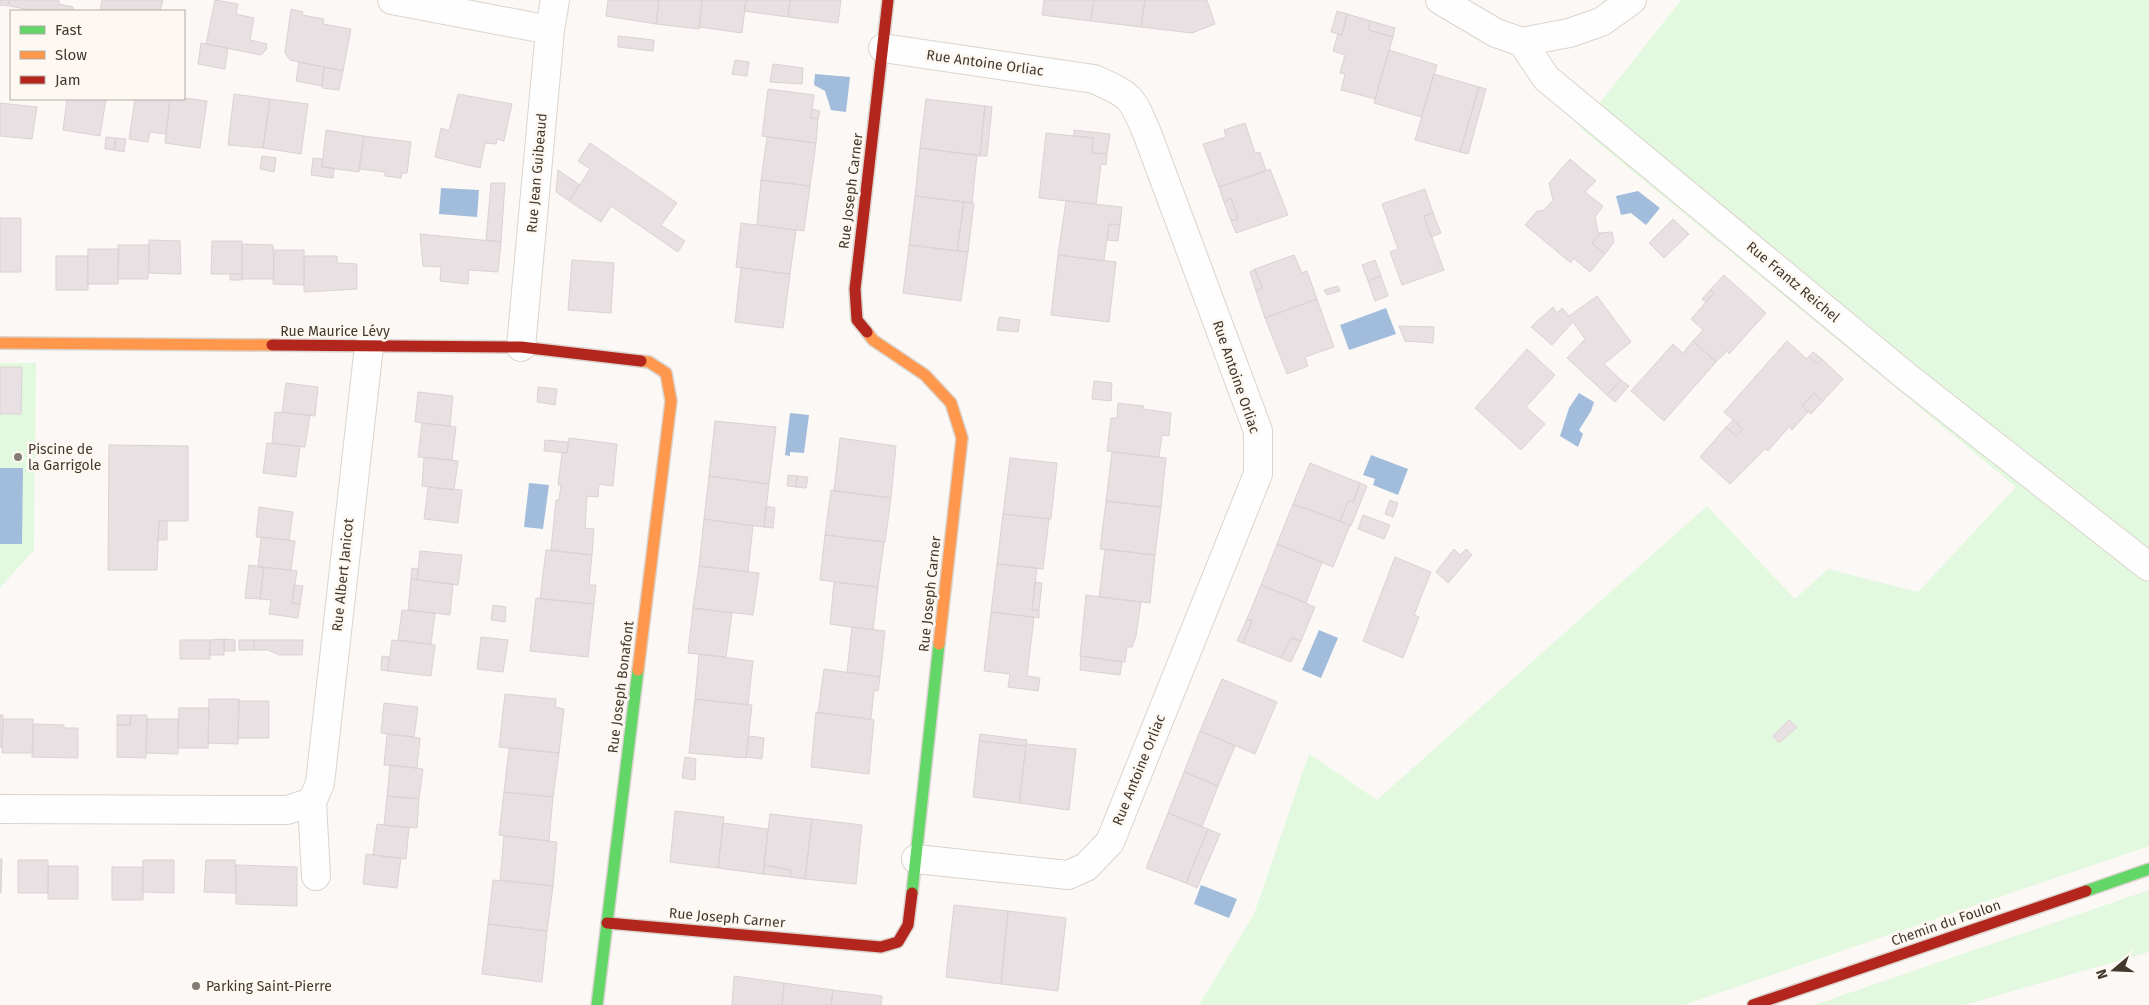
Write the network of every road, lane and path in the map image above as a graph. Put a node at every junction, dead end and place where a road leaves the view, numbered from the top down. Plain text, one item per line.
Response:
1 (392, 0) edge
2 (555, 0) edge
3 (888, 0) edge
4 (1440, 0) edge
5 (1632, 0) edge
6 (550, 30) junction
7 (1522, 42) junction
8 (883, 48) junction
9 (0, 343) edge
10 (369, 346) junction
11 (521, 347) junction
12 (666, 373) joint
13 (2149, 567) edge
14 (312, 802) junction
15 (0, 809) edge
16 (916, 859) junction
17 (2149, 869) edge
18 (316, 876) dead end
19 (607, 923) junction
20 (597, 1005) edge
21 (1753, 1005) edge

1 - 6 street
2 - 6 street, Rue Jean Guibeaud
3 - 8 street, Rue Joseph Carner
4 - 7 street
5 - 7 street
6 - 11 street, Rue Jean Guibeaud
7 - 13 street, Rue Frantz Reichel
8 - 16 street, Rue Joseph Carner
8 - 16 street, Rue Antoine Orliac
9 - 10 street, Rue Maurice Lévy
10 - 11 street, Rue Maurice Lévy
10 - 14 street, Rue Albert Janicot
11 - 12 street, Rue Maurice Lévy
12 - 19 street, Rue Joseph Bonafont
14 - 15 street
14 - 18 street, Rue Albert Janicot
16 - 19 street, Rue Joseph Carner
17 - 21 street, Chemin du Foulon
19 - 20 street, Rue Joseph Bonafont

